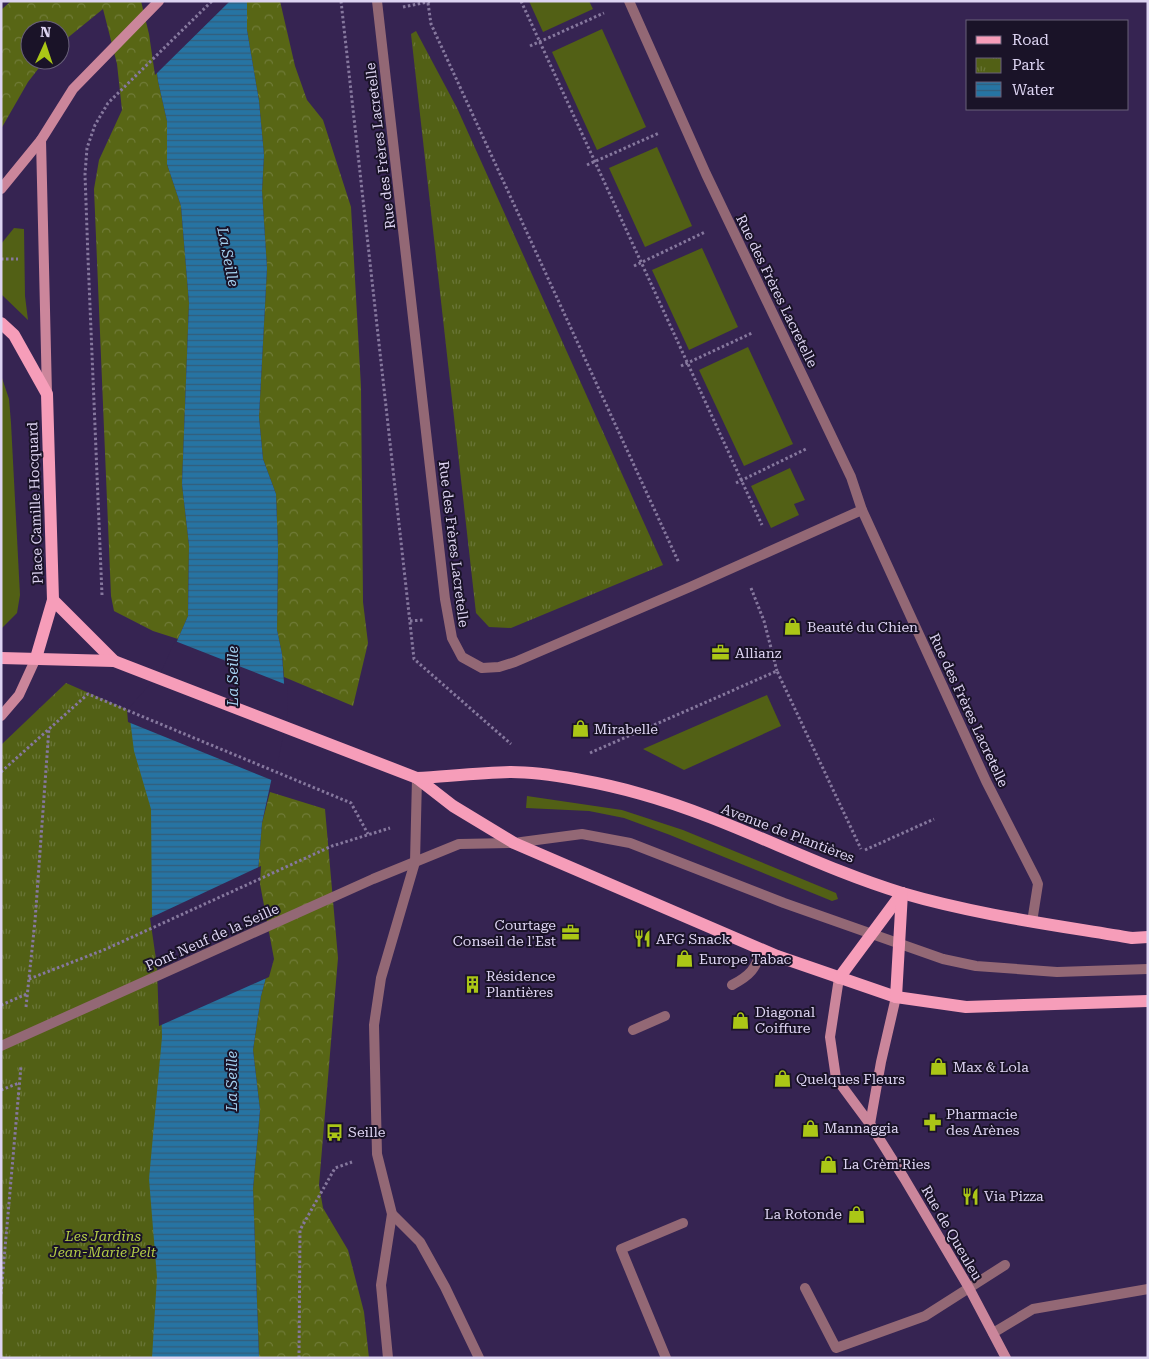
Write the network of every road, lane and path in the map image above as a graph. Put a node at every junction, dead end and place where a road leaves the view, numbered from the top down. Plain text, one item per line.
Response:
1 (159, 1) edge
2 (212, 1) edge
3 (341, 1) edge
4 (377, 1) edge
5 (521, 1) edge
6 (629, 1) edge
7 (428, 4) dead end
8 (604, 13) dead end
9 (539, 42) junction
10 (530, 46) dead end
11 (659, 133) dead end
12 (41, 140) junction
13 (595, 162) junction
14 (587, 165) dead end
15 (1, 189) edge
16 (705, 232) dead end
17 (1, 259) edge
18 (21, 259) dead end
19 (642, 262) junction
20 (634, 266) dead end
21 (1, 323) edge
22 (752, 333) dead end
23 (687, 363) junction
24 (681, 366) dead end
25 (47, 394) junction
26 (806, 449) dead end
27 (742, 480) junction
28 (736, 483) dead end
29 (862, 510) junction
30 (774, 550) junction
31 (742, 565) junction
32 (690, 588) junction
33 (102, 595) dead end
34 (53, 600) junction
35 (1, 658) edge
36 (36, 658) junction
37 (114, 661) junction
38 (777, 671) junction
39 (1, 716) edge
40 (514, 746) dead end
41 (587, 754) dead end
42 (1, 772) edge
43 (417, 778) junction
44 (934, 819) dead end
45 (514, 843) junction
46 (415, 862) junction
47 (902, 893) junction
48 (337, 896) joint
49 (1032, 922) junction
50 (871, 935) junction
51 (1148, 937) edge
52 (899, 945) junction
53 (762, 950) junction
54 (1148, 969) edge
55 (839, 978) junction
56 (29, 979) dead end
57 (732, 985) dead end
58 (27, 994) dead end
59 (896, 996) junction
60 (1148, 1001) edge
61 (1, 1005) edge
62 (665, 1016) dead end
63 (633, 1030) dead end
64 (1, 1046) edge
65 (19, 1082) dead end
66 (1, 1090) edge
67 (870, 1124) junction
68 (335, 1168) dead end
69 (392, 1214) junction
70 (682, 1222) dead end
71 (1005, 1265) dead end
72 (805, 1288) dead end
73 (969, 1288) junction
74 (1148, 1289) edge
75 (992, 1333) junction
76 (299, 1358) edge
77 (388, 1358) edge
78 (479, 1358) edge
79 (666, 1358) edge
80 (1006, 1358) edge

1 - 12 main road
2 - 33 path
3 - 40 path
4 - 32 street, Rue des Frères Lacretelle
5 - 9 path
6 - 29 street, Rue des Frères Lacretelle
7 - 32 path
8 - 9 path
9 - 10 path
9 - 13 path
11 - 13 path
12 - 15 main road
12 - 25 main road
13 - 14 path
13 - 19 path
16 - 19 path
17 - 18 path
19 - 20 path
19 - 23 path
21 - 25 main road, Place Camille Hocquard
22 - 23 path
23 - 24 path
23 - 27 path
25 - 34 main road, Place Camille Hocquard
26 - 27 path
27 - 28 path
27 - 30 path
29 - 30 street, Rue des Frères Lacretelle
29 - 49 street, Rue des Frères Lacretelle
30 - 31 street, Rue des Frères Lacretelle
31 - 32 street, Rue des Frères Lacretelle
31 - 38 path
34 - 36 main road, Place Camille Hocquard
34 - 37 main road
35 - 36 main road
36 - 37 main road
36 - 39 main road
37 - 43 main road, Avenue de Plantières
38 - 41 path
38 - 44 path
42 - 56 path
43 - 45 main road, Avenue de Plantières
43 - 46 street
43 - 47 main road, Avenue de Plantières
45 - 46 street, Avenue de Plantières
45 - 50 street, Avenue de Plantières
45 - 53 main road, Avenue de Plantières
46 - 48 street, Avenue de Plantières
46 - 69 street
47 - 49 main road, Avenue de Plantières
47 - 50 main road
47 - 52 main road
48 - 64 street, Pont Neuf de la Seille
49 - 51 main road, Avenue de Plantières
50 - 52 street, Avenue de Plantières
50 - 55 main road
52 - 54 street, Avenue de Plantières
52 - 59 main road
53 - 55 main road, Avenue de Plantières
53 - 57 street
55 - 59 main road, Avenue de Plantières
55 - 67 main road, Rue de Queuleu
58 - 61 path
59 - 60 main road, Avenue de Plantières
59 - 67 main road
62 - 63 street
65 - 66 path
67 - 73 main road, Rue de Queuleu
68 - 76 path
69 - 77 street
69 - 78 street
70 - 79 street
71 - 73 street
72 - 73 street
73 - 75 main road, Rue de Queuleu
74 - 75 street
75 - 80 main road, Rue de Queuleu

